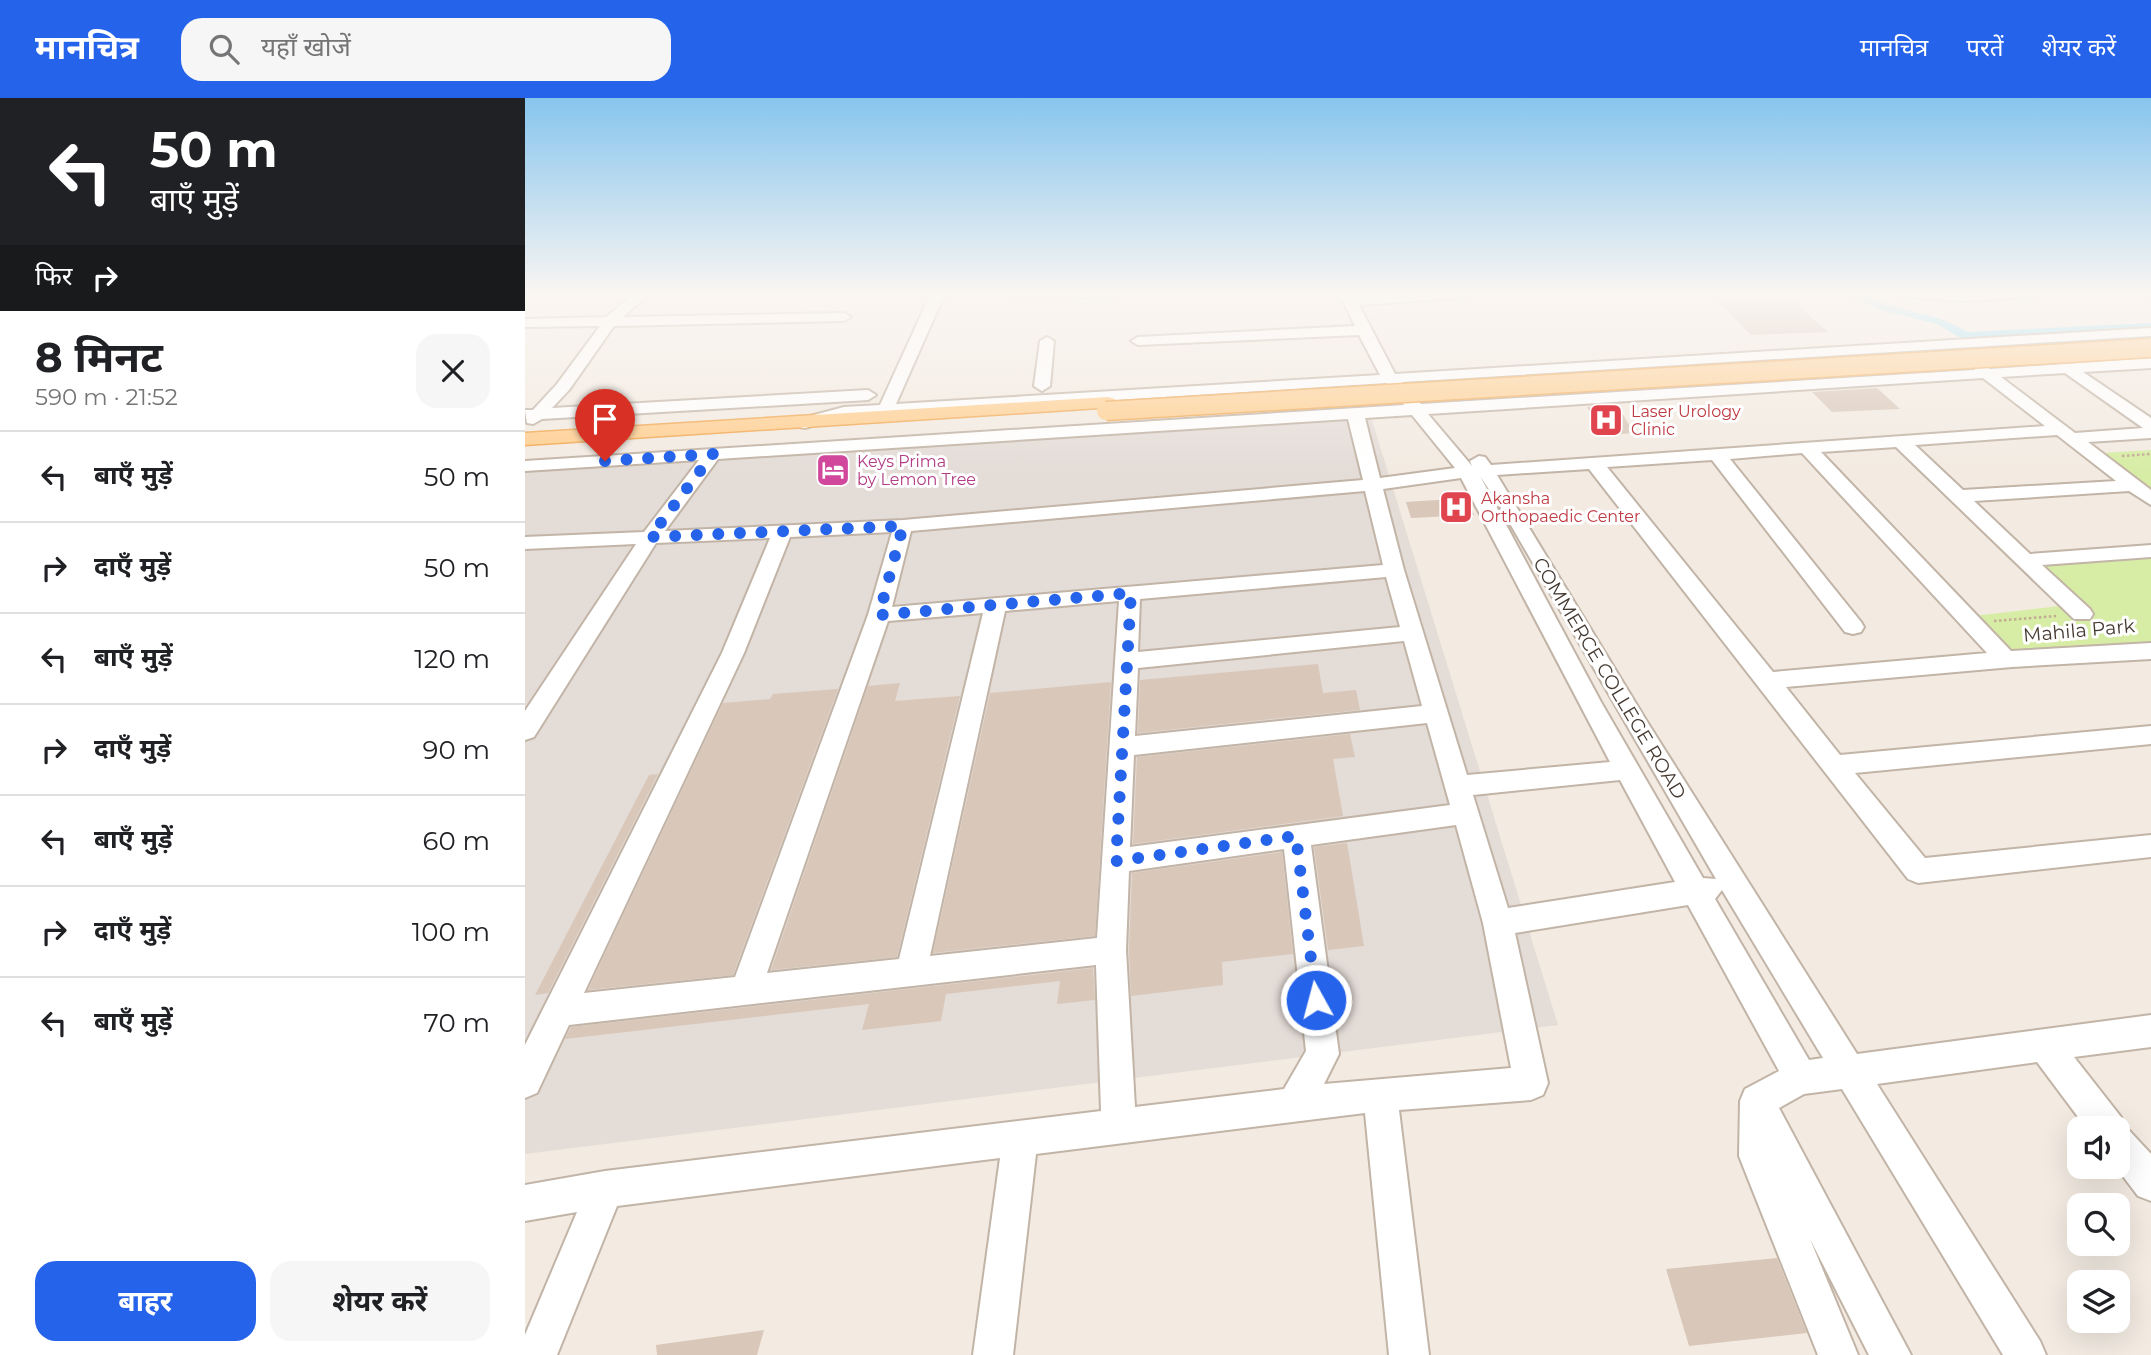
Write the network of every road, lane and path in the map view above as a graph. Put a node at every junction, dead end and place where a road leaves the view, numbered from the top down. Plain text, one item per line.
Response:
1 (589, 352) edge
2 (911, 352) edge
3 (1046, 352) edge
4 (1379, 352) edge
5 (1384, 352) edge
6 (1826, 352) edge
7 (1969, 352) edge
8 (2086, 352) edge
9 (2151, 355) edge
10 (2151, 363) edge
11 (1981, 369) junction
12 (2069, 369) junction
13 (1337, 379) junction
14 (1398, 379) junction
15 (1042, 386) junction
16 (795, 399) junction
17 (889, 402) junction
18 (1107, 407) junction
19 (1355, 412) junction
20 (529, 419) edge
21 (776, 425) junction
22 (2151, 426) edge
23 (812, 428) junction
24 (2151, 433) edge
25 (2066, 434) junction
26 (525, 439) edge
27 (1900, 441) junction
28 (525, 448) edge
29 (1807, 448) junction
30 (800, 449) junction
31 (713, 454) junction
32 (1717, 454) junction
33 (1594, 463) junction
34 (525, 466) edge
35 (1477, 472) junction
36 (1374, 485) junction
37 (2133, 485) junction
38 (1958, 496) junction
39 (2151, 499) edge
40 (903, 526) junction
41 (781, 534) junction
42 (650, 537) junction
43 (525, 543) edge
44 (2151, 551) edge
45 (2025, 560) junction
46 (1394, 570) junction
47 (1131, 593) junction
48 (996, 605) junction
49 (2082, 614) joint
50 (879, 615) junction
51 (1982, 622) dead end
52 (1853, 627) dead end
53 (1412, 633) junction
54 (2151, 652) edge
55 (2005, 659) junction
56 (1127, 662) junction
57 (1767, 681) junction
58 (1436, 713) junction
59 (525, 731) edge
60 (2151, 735) edge
61 (1122, 747) junction
62 (1834, 765) junction
63 (1627, 770) junction
64 (1458, 786) junction
65 (1466, 813) junction
66 (1296, 836) junction
67 (2145, 854) edge
68 (1116, 861) junction
69 (1735, 886) junction
70 (1695, 890) junction
71 (1498, 923) junction
72 (1111, 950) junction
73 (911, 973) junction
74 (745, 992) junction
75 (559, 1011) junction
76 (2151, 1031) edge
77 (2044, 1045) junction
78 (1851, 1071) junction
79 (1801, 1078) junction
80 (525, 1081) edge
81 (1380, 1094) junction
82 (1757, 1101) junction
83 (1294, 1104) junction
84 (2099, 1116) edge
85 (1119, 1125) junction
86 (1021, 1136) junction
87 (2130, 1156) edge
88 (2151, 1183) edge
89 (605, 1189) junction
90 (525, 1203) edge
91 (537, 1355) edge
92 (993, 1355) edge
93 (1409, 1355) edge
94 (1838, 1355) edge
95 (1891, 1355) edge
96 (2026, 1355) edge

1 - 20 street
2 - 17 street
3 - 15 street
4 - 14 street
5 - 14 street
6 - 14 street
7 - 18 main road
8 - 18 main road, bridge
9 - 11 street
10 - 12 street
11 - 12 street
11 - 14 street
11 - 25 street
12 - 22 street
13 - 14 street
13 - 14 street
13 - 17 street
14 - 15 street
14 - 19 street
14 - 23 street
14 - 35 street
15 - 17 street
16 - 17 street
16 - 20 street
16 - 21 street
17 - 23 street
18 - 23 main road
19 - 30 street
19 - 36 street
21 - 23 main road
21 - 26 main road
23 - 28 main road
23 - 30 street
24 - 25 street
25 - 27 street
25 - 37 street
27 - 29 street
27 - 38 street
29 - 32 street
29 - 55 street
30 - 31 street
31 - 34 street
31 - 42 street
32 - 33 street
32 - 52 street
33 - 35 street
33 - 57 street
35 - 36 street
35 - 63 street
35 - 69 street, COMMERCE COLLEGE ROAD
36 - 40 street
36 - 46 street
37 - 38 street
37 - 39 street
38 - 45 street
40 - 41 street
40 - 50 street
41 - 42 street
41 - 75 street
42 - 43 street
42 - 59 street
44 - 45 street
45 - 49 street
46 - 47 street
46 - 53 street
47 - 48 street
47 - 56 street
48 - 50 street
48 - 73 street
49 - 51 path, Mahila Park
50 - 74 street
53 - 56 street
53 - 58 street
54 - 55 street
55 - 57 street
56 - 61 street
57 - 62 street
58 - 61 street
58 - 64 street
60 - 62 street
61 - 68 street
62 - 67 street
63 - 64 street
63 - 70 street
64 - 65 street
65 - 66 street
65 - 71 street
66 - 68 street
66 - 83 street
68 - 72 street
69 - 70 street
69 - 78 street, COMMERCE COLLEGE ROAD
70 - 71 street
70 - 79 street
71 - 81 street
72 - 73 street
72 - 85 street
73 - 74 street
74 - 75 street
75 - 80 street
76 - 77 street
77 - 78 street
77 - 84 street
78 - 79 street
78 - 96 street, COMMERCE COLLEGE ROAD
79 - 82 street
81 - 83 street
81 - 93 street
82 - 94 street
82 - 95 street
83 - 85 street
85 - 86 street
86 - 89 street
86 - 92 street
87 - 88 street
89 - 90 street
89 - 91 street

